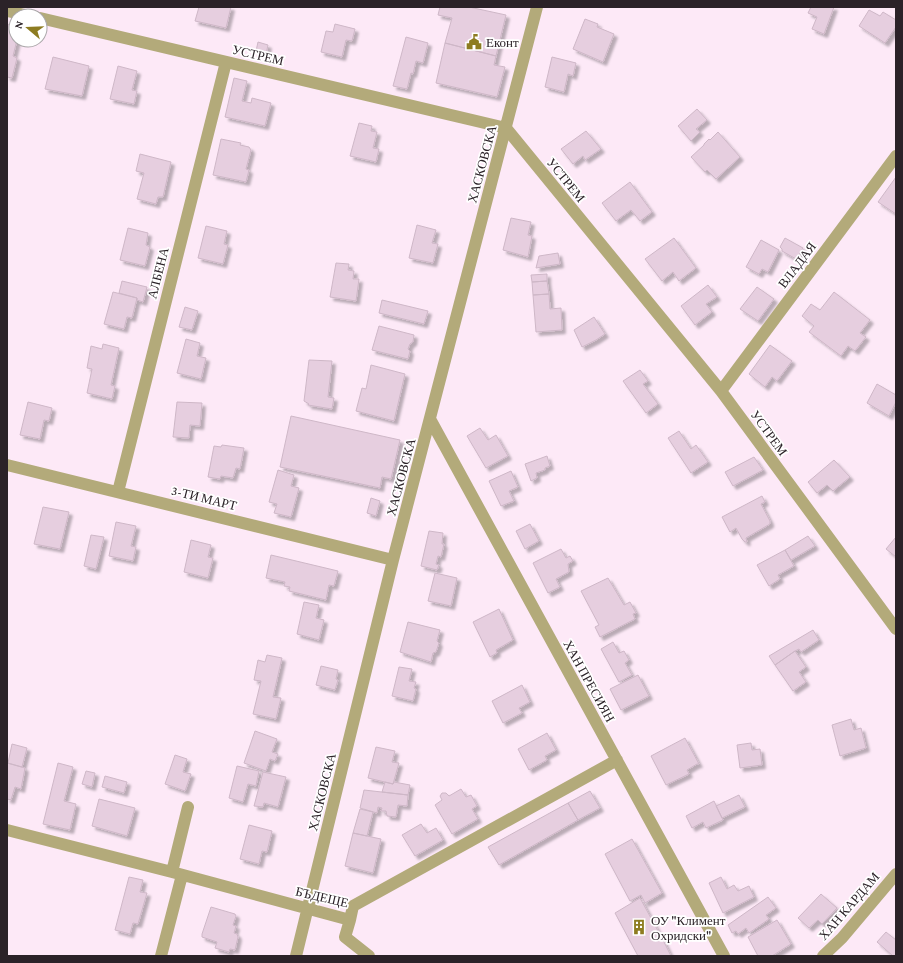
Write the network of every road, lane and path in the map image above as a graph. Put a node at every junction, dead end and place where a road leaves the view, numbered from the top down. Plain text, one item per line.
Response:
1 (537, 7) edge
2 (48, 20) edge
3 (226, 62) junction
4 (506, 128) junction
5 (896, 156) edge
6 (721, 391) junction
7 (430, 419) junction
8 (7, 464) edge
9 (118, 492) junction
10 (393, 560) junction
11 (896, 629) edge
12 (616, 760) junction
13 (188, 808) dead end
14 (7, 830) edge
15 (177, 873) junction
16 (896, 874) edge
17 (308, 909) junction
18 (350, 920) junction
19 (161, 956) edge
20 (296, 956) edge
21 (369, 956) edge
22 (724, 956) edge
23 (823, 956) edge

1 - 4 street, ХАСКОВСКА
2 - 3 street, УСТРЕМ
3 - 4 street, УСТРЕМ
3 - 9 street, АЛБЕНА
4 - 6 street, УСТРЕМ
4 - 7 street, ХАСКОВСКА
5 - 6 street, ВЛАДАЯ
6 - 11 street, УСТРЕМ
7 - 10 street, ХАСКОВСКА
7 - 12 street, ХАН ПРЕСИЯН
8 - 9 street, 3-ТИ МАРТ
9 - 10 street, 3-ТИ МАРТ
10 - 17 street, ХАСКОВСКА
12 - 18 street, БЪДЕЩЕ
12 - 22 street, ХАН ПРЕСИЯН
13 - 15 street
14 - 15 street, БЪДЕЩЕ
15 - 17 street, БЪДЕЩЕ
15 - 19 street
16 - 23 street, ХАН КАРДАМ
17 - 18 street, БЪДЕЩЕ
17 - 20 street, ХАСКОВСКА
18 - 21 street

